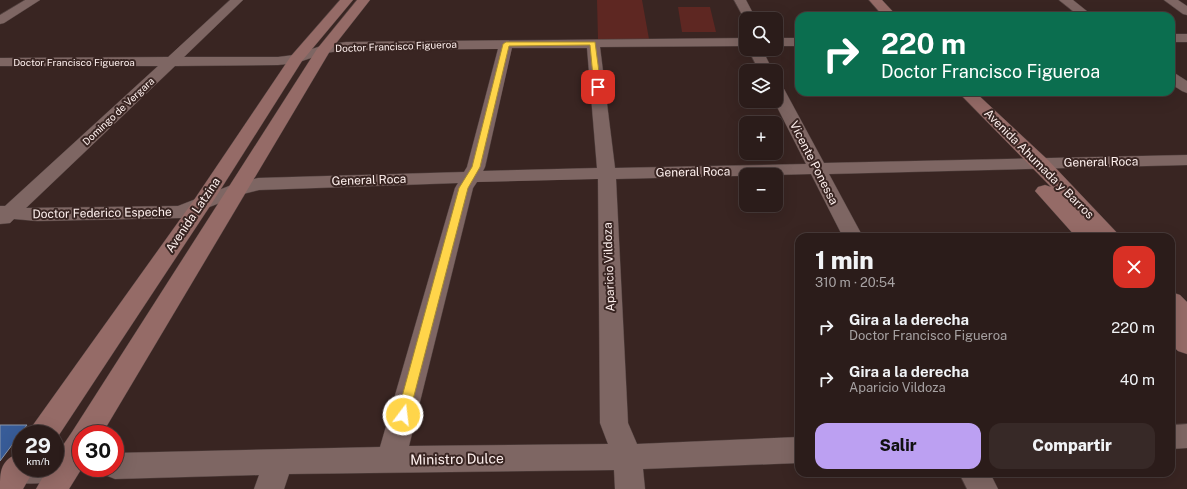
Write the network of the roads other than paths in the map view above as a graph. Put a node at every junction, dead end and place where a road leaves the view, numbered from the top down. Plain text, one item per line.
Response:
1 (34, 0) edge
2 (237, 0) edge
3 (347, 0) edge
4 (364, 0) edge
5 (740, 0) edge
6 (862, 0) edge
7 (875, 0) edge
8 (1065, 0) edge
9 (1170, 0) edge
10 (1187, 11) edge
11 (746, 12) edge
12 (873, 12) edge
13 (886, 12) edge
14 (1082, 12) edge
15 (0, 20) edge
16 (1175, 38) edge
17 (1187, 38) edge
18 (739, 42) edge
19 (783, 42) edge
20 (795, 42) edge
21 (593, 43) junction
22 (506, 44) junction
23 (324, 49) junction
24 (296, 59) junction
25 (171, 61) junction
26 (0, 62) edge
27 (1175, 80) edge
28 (1187, 88) edge
29 (954, 96) edge
30 (970, 96) edge
31 (783, 102) edge
32 (1187, 160) edge
33 (1041, 164) junction
34 (1021, 165) junction
35 (818, 169) junction
36 (607, 174) junction
37 (470, 177) junction
38 (236, 190) junction
39 (202, 203) junction
40 (3, 216) edge
41 (851, 233) edge
42 (1084, 233) edge
43 (1106, 233) edge
44 (1175, 305) edge
45 (1187, 318) edge
46 (1175, 331) edge
47 (1187, 344) edge
48 (49, 425) edge
49 (92, 425) edge
50 (1187, 436) edge
51 (1175, 437) edge
52 (795, 450) edge
53 (72, 456) edge
54 (628, 457) junction
55 (391, 460) junction
56 (279, 461) junction
57 (124, 466) edge
58 (64, 468) edge
59 (976, 477) edge
60 (269, 489) edge
61 (630, 489) edge
62 (983, 489) edge

1 - 15 street
2 - 25 street, Domingo de Vergara
3 - 24 street, Avenida Latzina
4 - 23 street, Avenida Latzina
5 - 11 street
6 - 12 street
7 - 13 street
8 - 14 street
9 - 10 street
16 - 17 street
18 - 21 street, Doctor Francisco Figueroa
19 - 20 street
21 - 22 street, Doctor Francisco Figueroa
21 - 36 street, Aparicio Vildoza
22 - 23 street, Doctor Francisco Figueroa
22 - 37 street
23 - 24 street, Doctor Francisco Figueroa
23 - 38 street, Avenida Latzina
24 - 25 street, Doctor Francisco Figueroa
24 - 39 street, Avenida Latzina
25 - 26 street, Doctor Francisco Figueroa
25 - 40 street, Domingo de Vergara
27 - 28 street
29 - 34 street, Avenida Ahumada y Barros
30 - 33 street, Avenida Ahumada y Barros
31 - 35 street, Vicente Ponessa
32 - 33 street, General Roca
33 - 34 street, General Roca
33 - 43 street, Avenida Ahumada y Barros
34 - 35 street, General Roca
34 - 42 street, Avenida Ahumada y Barros
35 - 36 street, General Roca
35 - 41 street, Vicente Ponessa
36 - 37 street, General Roca
36 - 54 street, Aparicio Vildoza
37 - 38 street, General Roca
37 - 55 street
38 - 39 street, General Roca
38 - 49 street, Avenida Latzina
39 - 40 street, Doctor Federico Espeche
39 - 48 street, Avenida Latzina
44 - 45 street
46 - 47 street
50 - 51 street
52 - 54 street, Ministro Dulce
53 - 58 street
54 - 55 street, Ministro Dulce
54 - 61 street, Aparicio Vildoza
55 - 56 street, Ministro Dulce
56 - 57 street, Ministro Dulce
56 - 60 street
59 - 62 street

